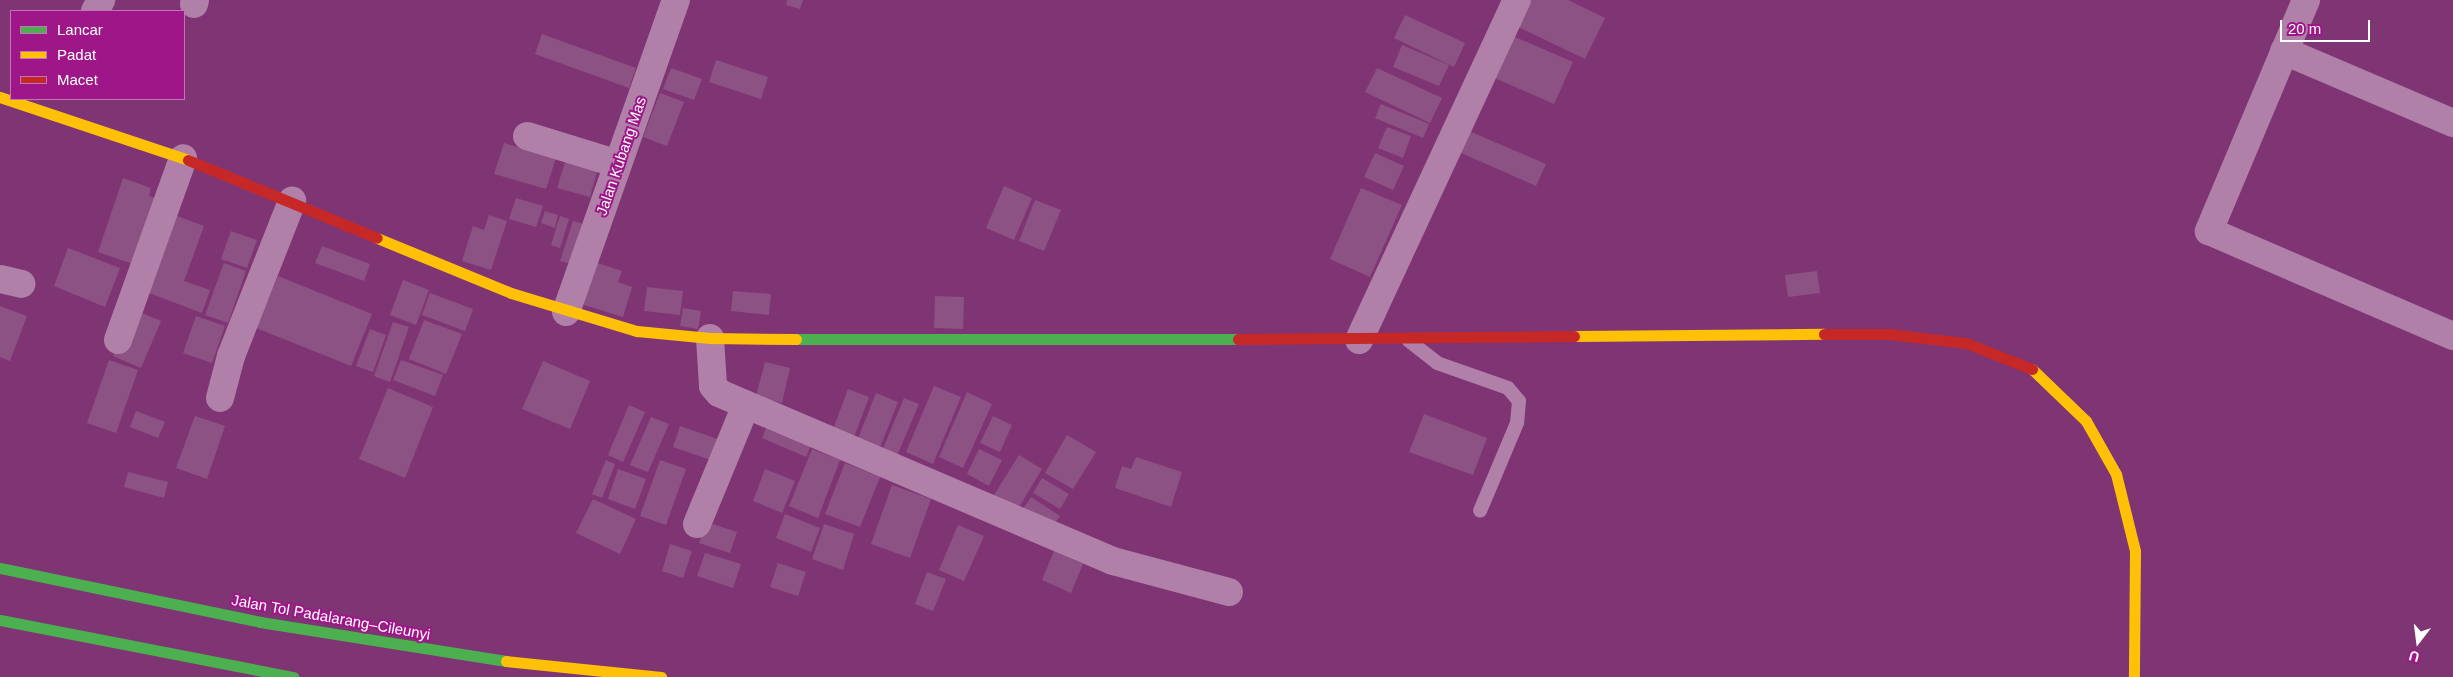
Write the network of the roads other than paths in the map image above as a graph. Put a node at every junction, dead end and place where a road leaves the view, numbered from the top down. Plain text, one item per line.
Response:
1 (676, 0) edge
2 (1517, 0) edge
3 (2306, 0) edge
4 (2284, 51) junction
5 (17, 100) edge
6 (46, 105) edge
7 (2453, 123) edge
8 (528, 136) dead end
9 (183, 158) junction
10 (618, 164) junction
11 (292, 200) junction
12 (566, 312) junction
13 (2453, 336) edge
14 (710, 338) junction
15 (1407, 339) junction
16 (118, 340) dead end
17 (1359, 340) junction
18 (220, 398) dead end
19 (746, 405) junction
20 (1480, 511) dead end
21 (697, 524) dead end
22 (0, 568) edge
23 (1229, 592) dead end
24 (0, 620) edge
25 (294, 677) edge
26 (661, 677) edge
27 (2134, 677) edge

1 - 10 street, Jalan Kubang Mas
2 - 17 street
3 - 4 street
4 - 7 street
4 - 13 street
5 - 6 main road
6 - 9 main road
8 - 10 street
9 - 11 main road
9 - 16 street
10 - 12 street, Jalan Kubang Mas
11 - 12 main road
11 - 18 street
12 - 14 main road
14 - 17 main road
14 - 19 street
15 - 17 main road
15 - 20 lane
15 - 27 main road
19 - 21 street
19 - 23 street
22 - 26 main road, Jalan Tol Padalarang–Cileunyi
24 - 25 main road

